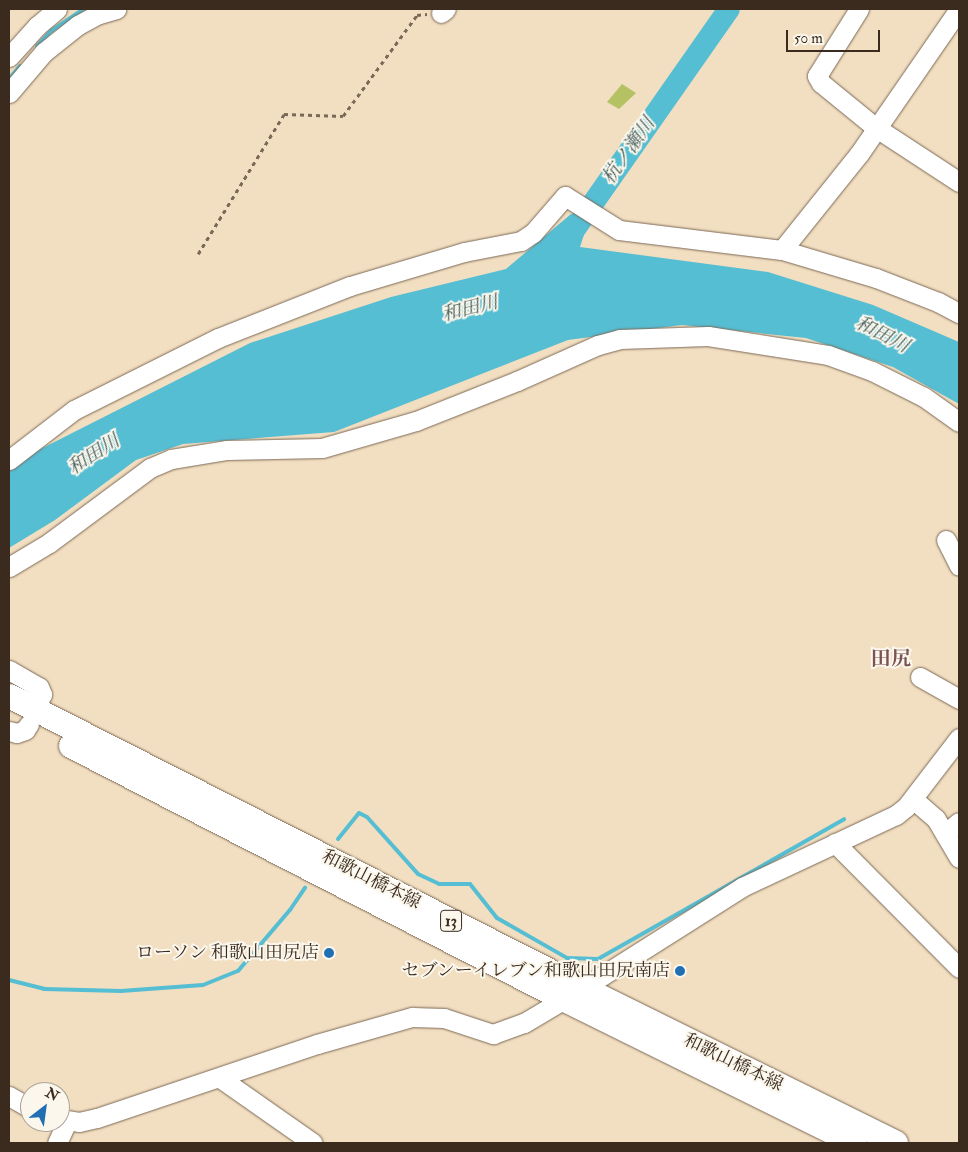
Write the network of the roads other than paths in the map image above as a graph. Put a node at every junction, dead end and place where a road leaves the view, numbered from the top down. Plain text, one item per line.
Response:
1 (58, 9) edge
2 (116, 9) edge
3 (859, 9) edge
4 (959, 9) edge
5 (9, 58) edge
6 (9, 93) edge
7 (875, 127) junction
8 (959, 182) edge
9 (782, 250) junction
10 (959, 313) edge
11 (959, 422) edge
12 (9, 460) edge
13 (946, 540) dead end
14 (959, 566) edge
15 (9, 567) edge
16 (9, 670) edge
17 (920, 677) dead end
18 (9, 696) edge
19 (959, 699) edge
20 (20, 719) edge
21 (959, 738) edge
22 (913, 799) junction
23 (959, 822) edge
24 (945, 834) junction
25 (835, 844) junction
26 (959, 858) edge
27 (959, 968) edge
28 (573, 994) junction
29 (220, 1078) junction
30 (70, 1121) edge
31 (62, 1132) edge
32 (57, 1143) edge
33 (313, 1143) edge
34 (854, 1143) edge
35 (896, 1143) edge

1 - 5 street
2 - 6 street
3 - 7 street
4 - 7 street
7 - 8 street
7 - 9 street
9 - 10 street
9 - 12 street
11 - 15 street
13 - 14 street
16 - 20 street
17 - 19 street
18 - 20 main road, 和歌山橋本線 / 13
20 - 28 main road, 和歌山橋本線 / 13
21 - 22 street
22 - 24 street
22 - 25 street
23 - 24 street
24 - 26 street
25 - 27 street
25 - 28 street
28 - 29 street
28 - 34 main road, 和歌山橋本線 / 13
28 - 35 main road, 和歌山橋本線 / 13
29 - 30 street
29 - 33 street
31 - 32 street

